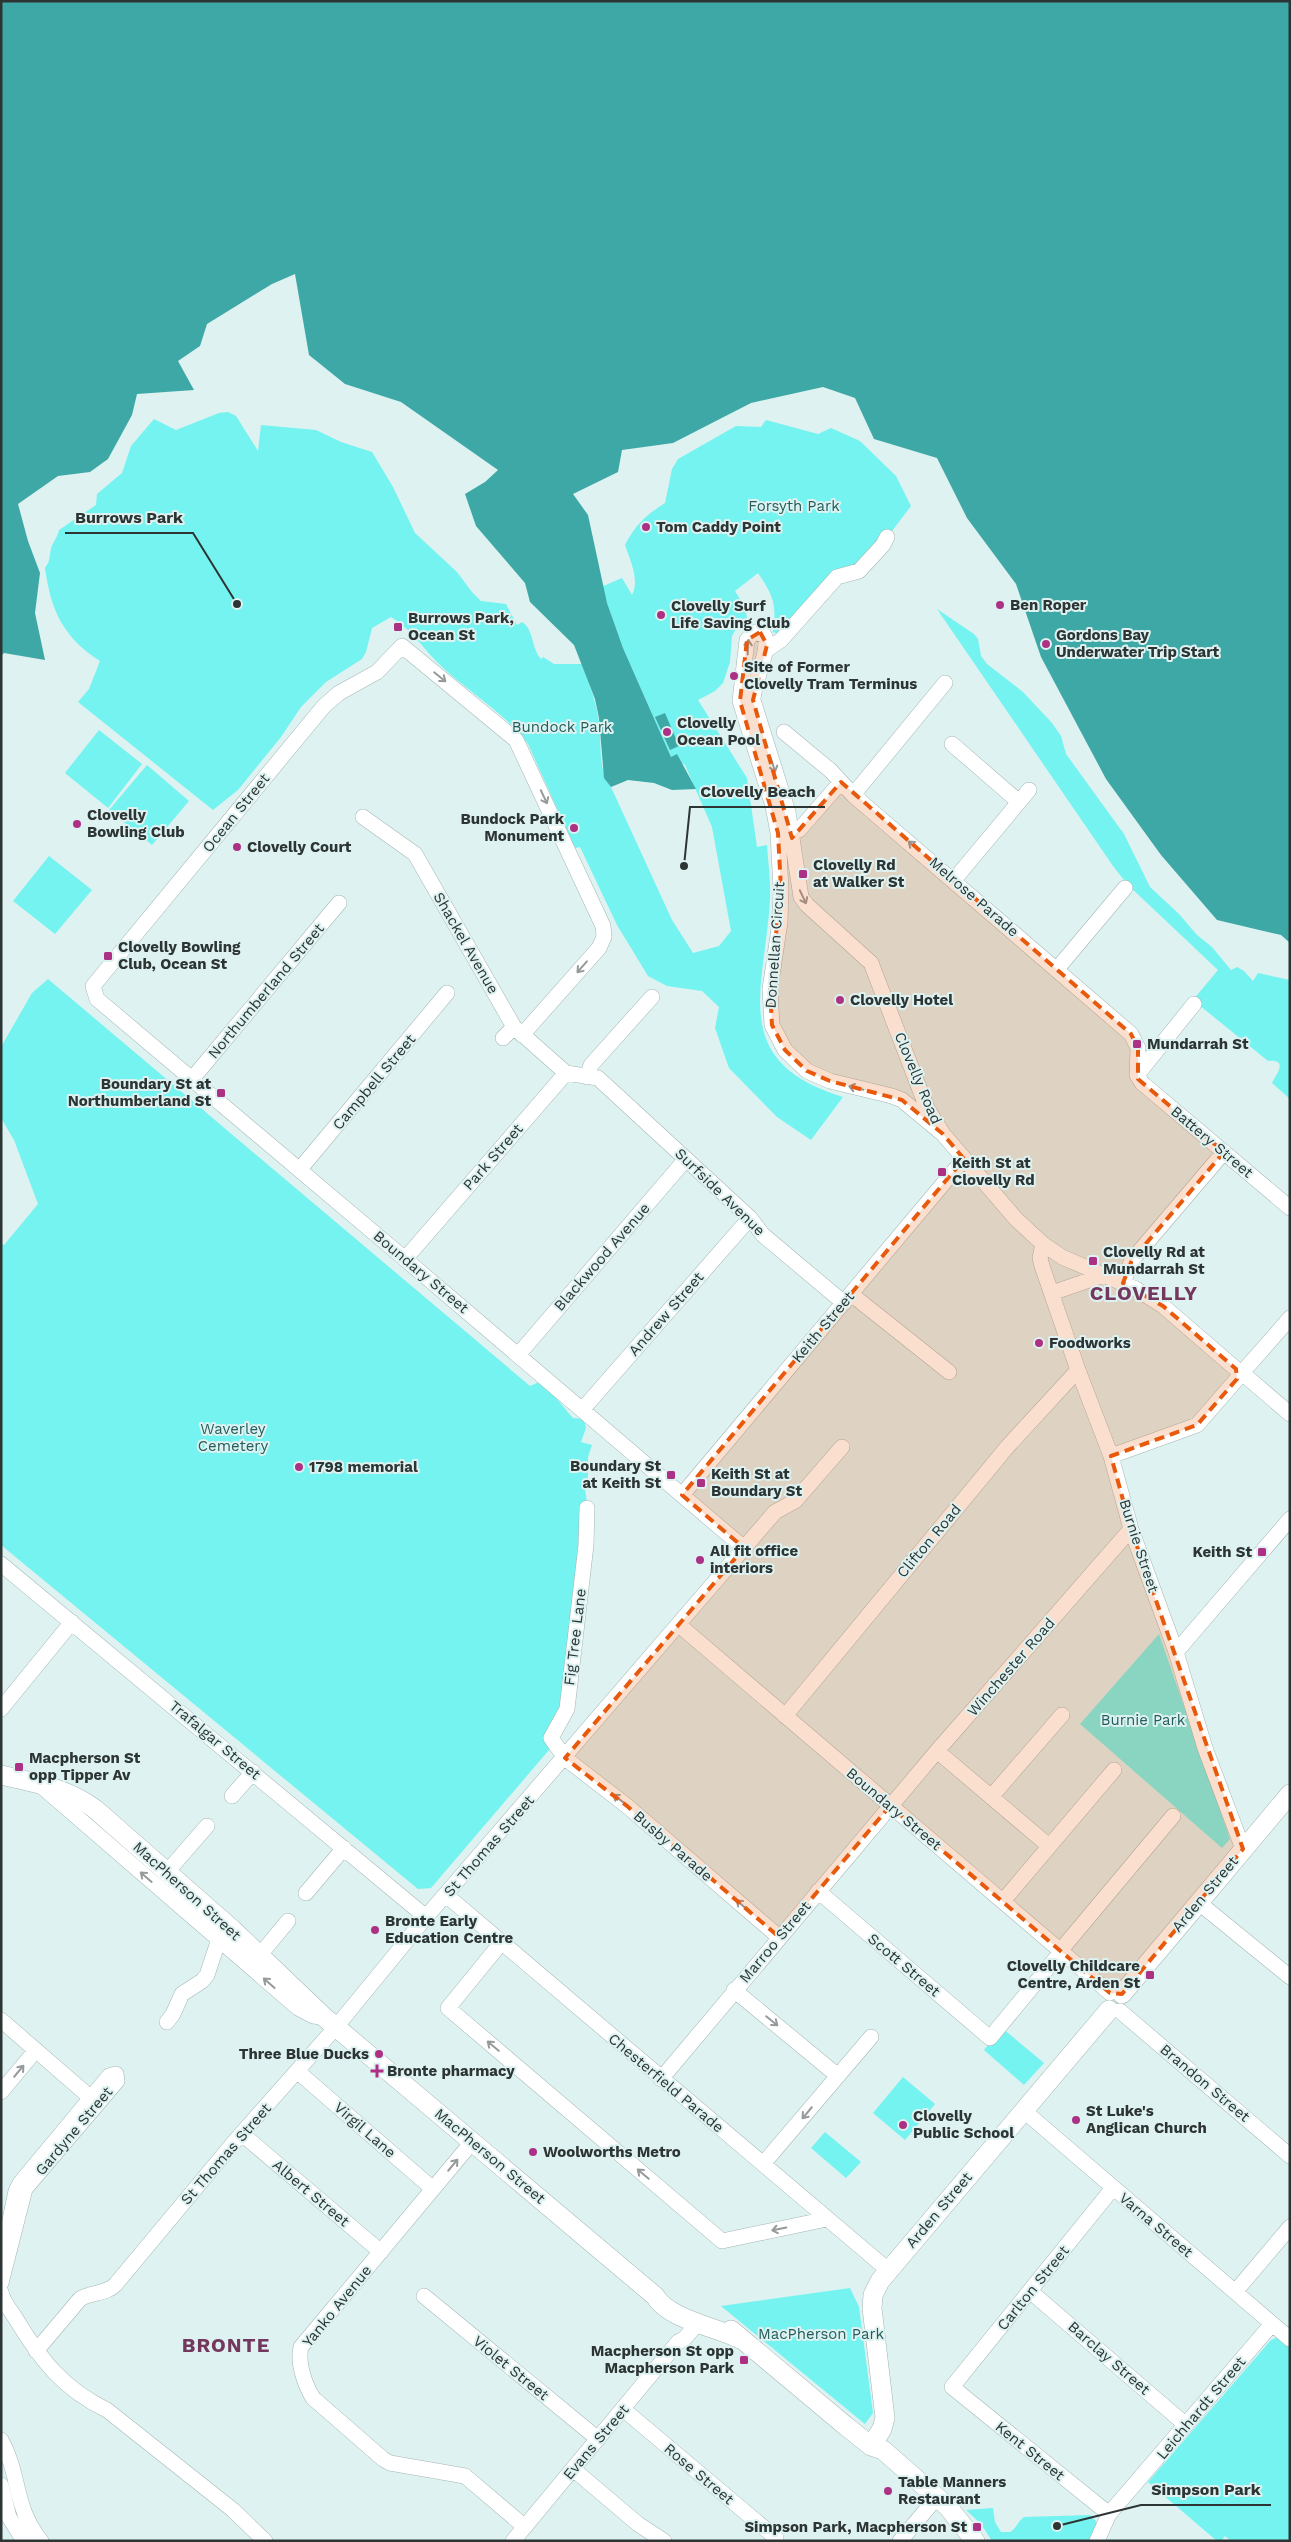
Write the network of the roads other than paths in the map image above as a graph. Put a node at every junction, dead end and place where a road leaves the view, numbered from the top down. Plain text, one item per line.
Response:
1 (887, 537) dead end
2 (765, 651) junction
3 (945, 683) dead end
4 (784, 732) dead end
5 (952, 744) dead end
6 (841, 782) junction
7 (853, 795) junction
8 (363, 817) dead end
9 (785, 832) junction
10 (954, 880) junction
11 (1125, 888) dead end
12 (339, 903) dead end
13 (1057, 969) junction
14 (447, 993) dead end
15 (652, 996) dead end
16 (97, 999) joint
17 (1194, 1004) dead end
18 (518, 1031) junction
19 (503, 1038) dead end
20 (908, 1062) junction
21 (566, 1073) junction
22 (1137, 1075) junction
23 (593, 1077) junction
24 (192, 1079) junction
25 (892, 1096) junction
26 (943, 1134) junction
27 (1224, 1152) junction
28 (686, 1158) junction
29 (964, 1159) junction
30 (300, 1169) junction
31 (1290, 1208) edge
32 (750, 1218) junction
33 (1043, 1244) junction
34 (406, 1259) junction
35 (1104, 1275) junction
36 (1123, 1283) junction
37 (1052, 1294) junction
38 (848, 1299) junction
39 (1290, 1318) edge
40 (518, 1355) junction
41 (1078, 1370) junction
42 (949, 1372) dead end
43 (1242, 1373) junction
44 (582, 1410) junction
45 (1290, 1414) edge
46 (842, 1447) dead end
47 (1111, 1456) junction
48 (682, 1495) junction
49 (587, 1508) dead end
50 (1290, 1519) edge
51 (1132, 1529) junction
52 (744, 1548) junction
53 (1, 1564) edge
54 (72, 1622) junction
55 (678, 1625) junction
56 (1176, 1652) junction
57 (1, 1709) edge
58 (1062, 1715) dead end
59 (785, 1716) junction
60 (937, 1751) junction
61 (566, 1758) junction
62 (1114, 1770) dead end
63 (253, 1772) junction
64 (1, 1775) edge
65 (38, 1784) junction
66 (232, 1796) dead end
67 (991, 1797) junction
68 (1288, 1801) edge
69 (890, 1806) junction
70 (1173, 1816) dead end
71 (207, 1826) dead end
72 (1049, 1846) junction
73 (344, 1848) junction
74 (1243, 1849) junction
75 (167, 1872) junction
76 (818, 1891) junction
77 (306, 1893) dead end
78 (446, 1895) junction
79 (1003, 1902) junction
80 (1198, 1902) junction
81 (426, 1918) junction
82 (288, 1921) dead end
83 (779, 1937) junction
84 (218, 1940) junction
85 (500, 1943) junction
86 (1060, 1951) junction
87 (259, 1956) junction
88 (1290, 1977) edge
89 (734, 1990) junction
90 (1115, 2002) junction
91 (1, 2020) edge
92 (166, 2022) dead end
93 (330, 2022) junction
94 (871, 2037) dead end
95 (36, 2050) junction
96 (298, 2071) junction
97 (838, 2076) junction
98 (661, 2079) junction
99 (1, 2092) edge
100 (91, 2098) junction
101 (1023, 2110) junction
102 (242, 2134) junction
103 (473, 2141) junction
104 (1290, 2156) edge
105 (763, 2164) junction
106 (1113, 2188) junction
107 (433, 2189) junction
108 (827, 2218) junction
109 (1290, 2227) edge
110 (381, 2252) junction
111 (6, 2258) junction
112 (888, 2270) junction
113 (1, 2283) edge
114 (1, 2292) edge
115 (1031, 2292) junction
116 (1235, 2292) junction
117 (424, 2296) dead end
118 (655, 2296) junction
119 (671, 2312) junction
120 (700, 2317) junction
121 (1272, 2324) junction
122 (1290, 2339) edge
123 (678, 2342) junction
124 (36, 2351) junction
125 (952, 2387) joint
126 (623, 2409) junction
127 (1186, 2425) junction
128 (598, 2439) junction
129 (1, 2440) edge
130 (871, 2446) junction
131 (573, 2469) junction
132 (1, 2485) edge
133 (932, 2503) junction
134 (1108, 2514) junction
135 (957, 2520) junction
136 (525, 2526) junction
137 (776, 2538) dead end
138 (24, 2541) edge
139 (41, 2541) edge
140 (264, 2541) edge
141 (513, 2541) edge
142 (664, 2541) edge
143 (900, 2541) edge
144 (975, 2541) edge
145 (1097, 2541) edge

1 - 2 street
2 -> 9 street, Clovelly Road
9 -> 2 street, Clovelly Road
3 - 7 street
4 - 6 street, Melrose Parade
5 - 10 street
6 - 7 street, Melrose Parade
6 - 9 street
10 -> 7 street, Melrose Parade
8 - 18 street, Shackel Avenue
9 -> 20 street, Clovelly Road
25 -> 9 street, Donnellan Circuit
10 - 13 street, Melrose Parade
11 - 13 street
12 - 24 street, Northumberland Street
13 - 22 street, Melrose Parade
14 - 30 street, Campbell Street
15 - 23 street
16 -> 18 street, Ocean Street
16 - 24 street, Boundary Street
17 - 22 street
18 - 19 street
18 - 21 street, Shackel Avenue
20 - 25 street
20 - 26 street, Clovelly Road
21 - 23 street
21 - 34 street, Park Street
22 - 27 street, Battery Street
23 - 28 street, Surfside Avenue
24 - 30 street, Boundary Street
25 - 26 street, Donnellan Circuit
26 - 29 street, Clovelly Road
27 - 31 street, Battery Street
27 - 36 street
28 - 32 street, Surfside Avenue
28 - 40 street, Blackwood Avenue
29 - 33 street, Clovelly Road
29 - 38 street, Keith Street
30 - 34 street, Boundary Street
32 - 38 street, Surfside Avenue
32 - 44 street, Andrew Street
33 - 35 street, Clovelly Road
33 - 37 street, Burnie Street
34 - 40 street, Boundary Street
35 - 36 street, Clovelly Road
35 - 37 street
36 - 43 street, Clovelly Road
37 - 41 street, Burnie Street
38 - 42 street, Surfside Avenue
38 - 48 street, Keith Street
39 - 43 street
40 - 44 street, Boundary Street
41 - 47 street, Burnie Street
41 - 59 street, Clifton Road
43 - 45 street, Clovelly Road
43 - 47 street
44 - 48 street, Boundary Street
46 - 52 street, St Thomas Street
47 - 51 street, Burnie Street
48 - 52 street, Boundary Street
49 - 61 street, Fig Tree Lane
50 - 56 street
51 - 56 street, Burnie Street
51 - 60 street, Winchester Road
52 - 55 street, St Thomas Street
53 - 54 street, Trafalgar Street
54 - 57 street
54 - 63 street, Trafalgar Street
55 - 59 street, Boundary Street
55 - 61 street, St Thomas Street
56 - 74 street, Burnie Street
58 - 67 street
59 - 69 street, Boundary Street
60 - 67 street
60 - 69 street, Winchester Road
61 - 78 street, St Thomas Street
83 -> 61 street, Busby Parade
62 - 72 street
63 - 66 street
63 - 73 street, Trafalgar Street
64 - 65 main road, MacPherson Street
65 - 75 main road, MacPherson Street
84 -> 65 street, MacPherson Street
67 - 72 street
68 - 74 main road, Arden Street
69 - 76 street, Marroo Street
69 - 79 street, Boundary Street
70 - 86 street
71 - 75 street
72 - 79 street
73 - 77 street
73 - 81 street, Trafalgar Street
74 - 80 main road, Arden Street
75 - 87 main road, MacPherson Street
76 - 83 street, Marroo Street
76 - 86 street, Scott Street
78 - 81 street, St Thomas Street
78 - 85 street, Chesterfield Parade
79 - 86 street, Boundary Street
80 - 88 street
80 - 90 main road, Arden Street
81 - 93 street, St Thomas Street
82 - 87 street
83 - 89 street, Marroo Street
84 - 92 street
93 -> 84 street, MacPherson Street
85 - 98 street, Chesterfield Parade
108 -> 85 street
86 - 90 street, Boundary Street
87 - 93 main road, MacPherson Street
89 -> 97 street
89 - 98 street, Marroo Street
90 - 101 main road, Arden Street
90 - 104 street, Brandon Street
91 - 95 street
93 - 96 street, St Thomas Street
93 - 103 main road, MacPherson Street
94 - 97 street
99 -> 95 street
95 - 100 street
96 - 102 street, St Thomas Street
96 - 107 street, Virgil Lane
97 -> 105 street
98 - 105 street, Chesterfield Parade
100 - 111 street, Gardyne Street
100 - 111 street, Gardyne Street
101 - 106 street, Varna Street
101 - 112 main road, Arden Street
102 - 110 street, Albert Street
102 - 124 street, St Thomas Street
107 -> 103 street, Yanko Avenue
103 - 118 main road, MacPherson Street
105 - 108 street, Chesterfield Parade
106 - 115 street, Carlton Street
106 - 116 street, Varna Street
107 - 110 street, Yanko Avenue
108 - 112 street, Chesterfield Parade
109 - 116 street
110 - 136 street, Yanko Avenue
111 - 113 street, Gardyne Street
112 - 130 main road, Arden Street
114 - 124 street
115 - 125 street, Carlton Street
115 - 127 street, Barclay Street
116 - 121 street, Varna Street
117 - 128 street, Violet Street
118 - 119 main road, MacPherson Street
118 - 120 main road, MacPherson Street
119 - 120 main road, MacPherson Street
119 - 123 street
120 - 123 street, Evans Street
120 - 130 main road, MacPherson Street
121 - 122 street, Varna Street
121 - 127 street, Leichhardt Street
123 - 126 street, Evans Street
124 - 140 street
125 - 134 street, Kent Street
126 - 128 street, Evans Street
126 - 137 street, Rose Street
127 - 134 street, Leichhardt Street
128 - 131 street, Evans Street
129 - 139 street
130 - 133 main road, MacPherson Street
130 - 135 main road, MacPherson Street
131 - 136 street, Evans Street
131 - 142 street
132 - 138 street
133 - 135 main road, MacPherson Street
133 - 143 street
134 - 145 street, Leichhardt Street
135 - 144 main road, MacPherson Street
136 - 141 street, Evans Street

